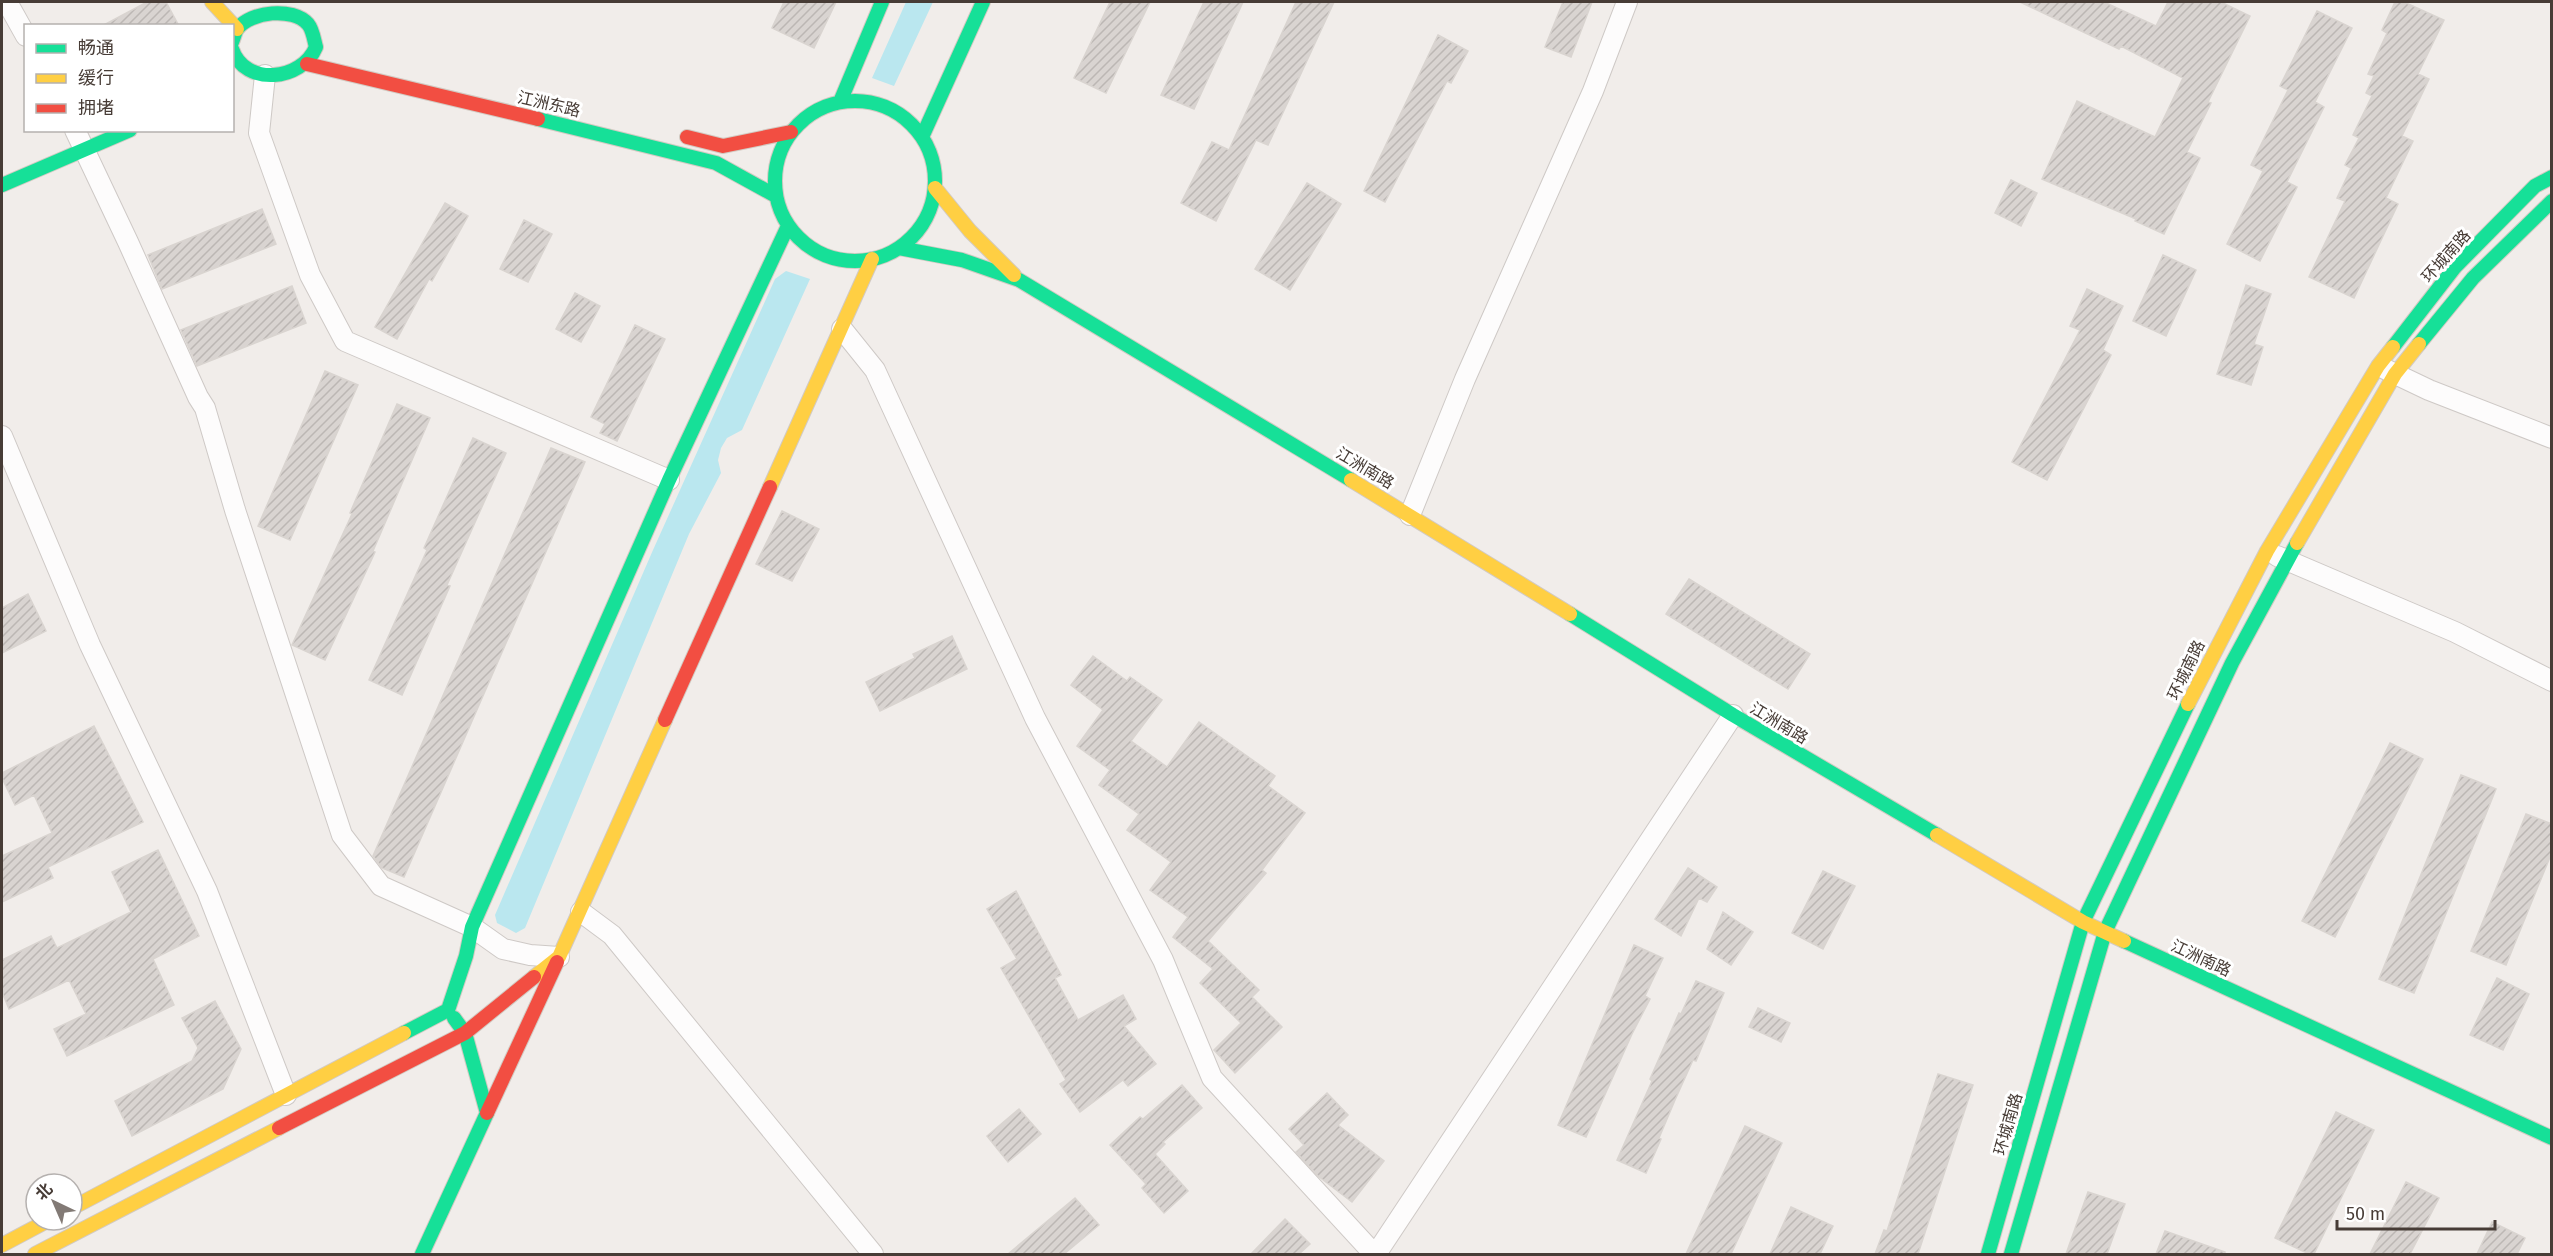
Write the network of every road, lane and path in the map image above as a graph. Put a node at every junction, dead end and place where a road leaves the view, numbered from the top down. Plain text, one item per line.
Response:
1 (8, 2) edge
2 (212, 2) edge
3 (304, 2) edge
4 (882, 2) edge
5 (983, 2) edge
6 (1627, 2) edge
7 (291, 15) junction
8 (227, 24) edge
9 (24, 32) edge
10 (235, 36) edge
11 (234, 57) edge
12 (307, 64) junction
13 (251, 74) junction
14 (840, 102) junction
15 (76, 132) edge
16 (126, 132) edge
17 (791, 132) junction
18 (675, 134) dead end
19 (922, 137) junction
20 (85, 150) junction
21 (2552, 177) edge
22 (2, 185) edge
23 (935, 188) junction
24 (776, 196) junction
25 (2552, 201) edge
26 (788, 226) junction
27 (899, 248) junction
28 (872, 259) junction
29 (1019, 280) junction
30 (842, 329) junction
31 (2386, 370) junction
32 (2, 436) edge
33 (2552, 438) edge
34 (669, 480) junction
35 (1410, 515) junction
36 (2267, 551) junction
37 (2287, 561) junction
38 (2552, 681) edge
39 (1733, 715) junction
40 (580, 912) junction
41 (2083, 922) junction
42 (472, 927) junction
43 (2105, 932) junction
44 (559, 957) junction
45 (448, 1010) junction
46 (465, 1033) junction
47 (286, 1095) junction
48 (487, 1113) junction
49 (2552, 1138) edge
50 (84, 1202) edge
51 (26, 1232) edge
52 (2, 1245) edge
53 (35, 1254) edge
54 (422, 1254) edge
55 (873, 1254) edge
56 (1375, 1254) edge
57 (1988, 1254) edge
58 (2011, 1254) edge

1 - 9 street
2 - 8 main road
3 - 7 main road
4 - 14 main road
5 - 19 main road
6 - 35 street
7 - 10 main road
7 - 12 main road
11 - 13 main road
12 - 13 main road
12 - 24 main road, 江洲东路
13 - 34 street
14 - 17 main road
14 - 19 main road
15 - 20 street
16 - 20 main road
17 - 18 main road
17 - 24 main road
19 - 23 main road
20 - 22 main road
20 - 42 street
21 - 31 main road, 环城南路
23 - 27 main road
23 - 29 main road
24 - 26 main road
25 - 31 main road, 环城南路
26 - 28 main road
26 - 34 main road
27 - 28 main road
27 - 29 main road
28 - 30 main road
29 - 35 main road, 江洲南路
30 - 40 main road
30 - 56 street
31 - 33 street
31 - 36 main road, 环城南路
31 - 37 main road, 环城南路
32 - 47 street
34 - 42 main road
35 - 39 main road, 江洲南路
36 - 37 street
36 - 41 main road, 环城南路
37 - 38 street
37 - 43 main road, 环城南路
39 - 41 main road, 江洲南路
39 - 56 street
40 - 44 main road
40 - 55 street
41 - 43 main road, 江洲南路
41 - 57 main road, 环城南路
42 - 44 street
42 - 45 main road
43 - 49 main road, 江洲南路
43 - 58 main road, 环城南路
44 - 46 main road
44 - 48 main road
45 - 46 main road
45 - 47 main road
46 - 48 main road
46 - 53 main road
47 - 50 main road
48 - 54 main road
51 - 52 main road

